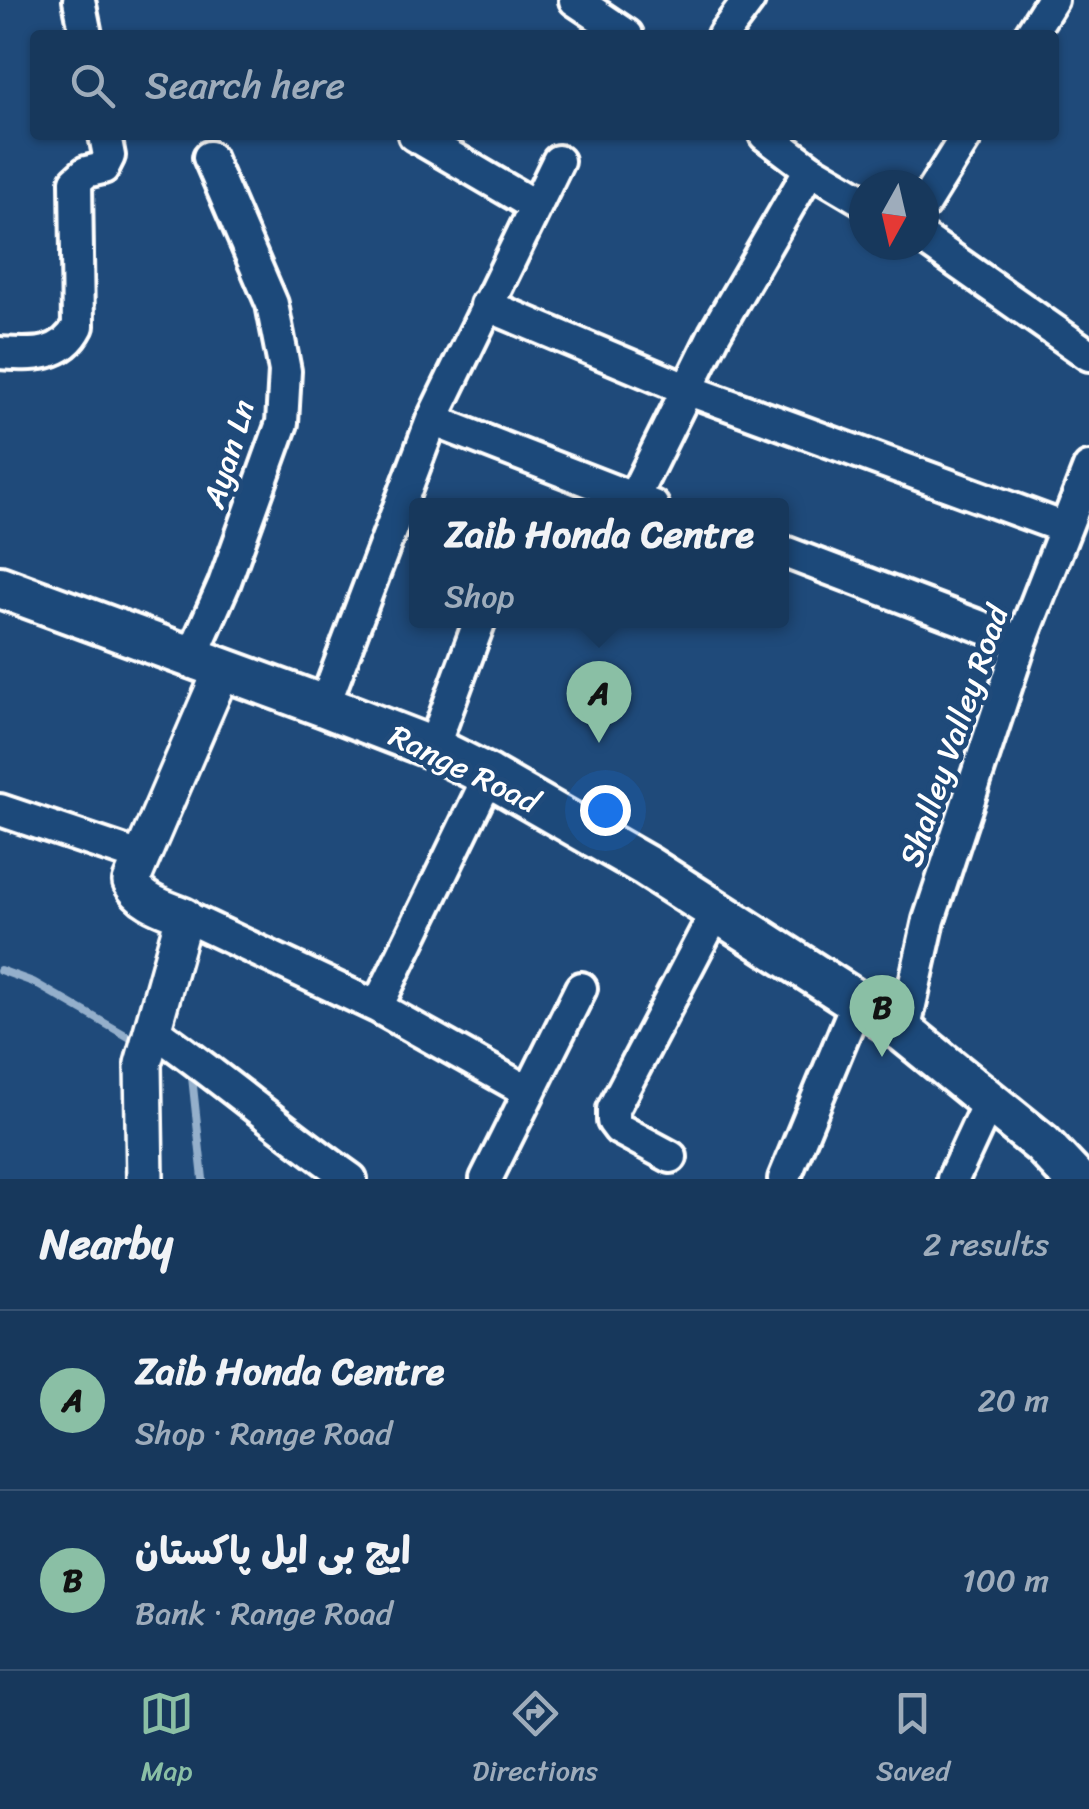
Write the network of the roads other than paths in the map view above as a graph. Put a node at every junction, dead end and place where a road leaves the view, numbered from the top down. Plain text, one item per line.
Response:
1 (79, 0) edge
2 (575, 0) edge
3 (749, 0) edge
4 (1052, 0) edge
5 (85, 30) edge
6 (620, 30) edge
7 (727, 30) edge
8 (1033, 30) edge
9 (106, 140) edge
10 (423, 140) edge
11 (772, 140) edge
12 (964, 140) edge
13 (208, 157) dead end
14 (558, 162) dead end
15 (810, 169) junction
16 (939, 180) edge
17 (849, 193) edge
18 (535, 206) junction
19 (939, 249) edge
20 (486, 305) junction
21 (0, 354) edge
22 (1089, 355) edge
23 (686, 389) junction
24 (432, 420) junction
25 (1089, 468) edge
26 (633, 498) edge
27 (645, 498) edge
28 (1065, 528) junction
29 (789, 554) edge
30 (0, 586) edge
31 (477, 628) edge
32 (1020, 642) junction
33 (207, 662) junction
34 (324, 706) junction
35 (432, 748) junction
36 (490, 776) junction
37 (0, 810) edge
38 (140, 857) junction
39 (716, 912) junction
40 (184, 916) junction
41 (581, 988) dead end
42 (857, 1002) junction
43 (377, 1007) junction
44 (904, 1032) junction
45 (149, 1043) junction
46 (527, 1092) junction
47 (990, 1099) junction
48 (672, 1156) dead end
49 (146, 1179) edge
50 (352, 1179) edge
51 (486, 1179) edge
52 (784, 1179) edge
53 (953, 1179) edge
54 (1075, 1179) edge

1 - 5 street
2 - 6 street
3 - 7 street
4 - 8 street
9 - 21 street
10 - 18 street
11 - 15 street
12 - 16 street
13 - 33 street, Ayan Ln
14 - 18 street
15 - 17 street
15 - 23 street
18 - 20 street
19 - 22 street
20 - 23 street
20 - 24 street
23 - 27 street
23 - 28 street
24 - 26 street
24 - 34 street
25 - 28 street, Shalley Valley Road
28 - 32 street, Shalley Valley Road
29 - 32 street
30 - 33 main road, Range Road
31 - 35 street
32 - 44 street, Shalley Valley Road
33 - 34 main road, Range Road
33 - 38 street
34 - 35 main road, Range Road
35 - 36 main road, Range Road
36 - 39 main road, Range Road
36 - 43 street
37 - 38 street
38 - 40 street
39 - 42 main road, Range Road
39 - 48 street
40 - 43 street
40 - 45 street
41 - 46 street
42 - 44 main road, Range Road
42 - 52 street
43 - 46 street
44 - 47 main road, Range Road
45 - 49 street
45 - 50 street
46 - 51 street
47 - 53 street
47 - 54 main road, Range Road

